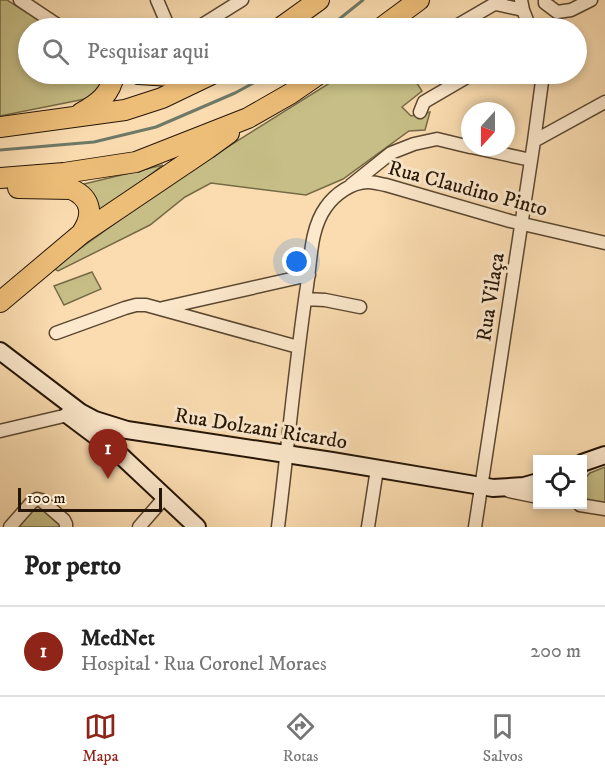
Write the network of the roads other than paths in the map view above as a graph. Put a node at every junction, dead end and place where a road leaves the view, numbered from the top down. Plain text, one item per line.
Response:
1 (20, 0) edge
2 (156, 0) edge
3 (242, 0) edge
4 (319, 0) edge
5 (419, 0) edge
6 (545, 0) edge
7 (588, 1) edge
8 (499, 2) edge
9 (522, 5) edge
10 (47, 18) edge
11 (164, 18) edge
12 (213, 18) edge
13 (294, 18) edge
14 (395, 18) edge
15 (471, 18) edge
16 (110, 84) edge
17 (191, 84) edge
18 (304, 84) edge
19 (455, 84) edge
20 (542, 84) edge
21 (605, 102) edge
22 (420, 112) dead end
23 (75, 116) junction
24 (248, 118) junction
25 (0, 127) edge
26 (534, 141) junction
27 (461, 145) edge
28 (513, 156) edge
29 (531, 160) junction
30 (0, 178) edge
31 (0, 188) edge
32 (348, 188) junction
33 (522, 223) junction
34 (81, 234) junction
35 (605, 243) edge
36 (309, 275) junction
37 (305, 299) junction
38 (0, 302) edge
39 (360, 307) dead end
40 (160, 308) junction
41 (56, 333) dead end
42 (298, 347) junction
43 (0, 351) edge
44 (0, 364) edge
45 (68, 415) junction
46 (127, 430) junction
47 (0, 431) edge
48 (116, 451) junction
49 (287, 455) junction
50 (605, 455) edge
51 (587, 461) edge
52 (377, 470) junction
53 (533, 483) edge
54 (487, 487) junction
55 (533, 496) edge
56 (165, 497) junction
57 (587, 505) edge
58 (605, 509) edge
59 (10, 527) edge
60 (66, 527) edge
61 (139, 527) edge
62 (197, 527) edge
63 (278, 527) edge
64 (368, 527) edge
65 (476, 527) edge

1 - 10 street
2 - 11 street
3 - 12 street
4 - 13 highway
5 - 14 highway
6 - 7 street
8 - 9 street
8 - 15 street
16 - 23 highway
17 - 23 highway
18 - 24 highway
19 - 22 street
20 - 26 street, Rua Vilaça
21 - 26 street
23 - 25 highway
24 - 30 highway
24 - 34 highway
26 - 29 street, Rua Vilaça
27 - 32 street
28 - 29 street
29 - 33 street, Rua Vilaça
31 - 34 highway
32 - 33 street, Rua Claudino Pinto
32 - 36 street
33 - 35 street, Rua Claudino Pinto
33 - 54 street, Rua Vilaça
34 - 38 highway
36 - 37 street
36 - 40 street
37 - 39 street
37 - 42 street
40 - 41 street
40 - 42 street
42 - 49 street
43 - 46 main road, Rua Dolzani Ricardo
44 - 45 main road
45 - 47 street
45 - 48 main road
46 - 48 main road
46 - 49 main road, Rua Dolzani Ricardo
48 - 56 main road
49 - 52 main road, Rua Dolzani Ricardo
49 - 63 street
50 - 51 main road
52 - 54 main road, Rua Dolzani Ricardo
52 - 64 street
53 - 54 main road
54 - 55 street, Rua Dolzani Ricardo
54 - 65 street, Rua Vilaça
56 - 61 street
56 - 62 main road
57 - 58 street
59 - 60 street

